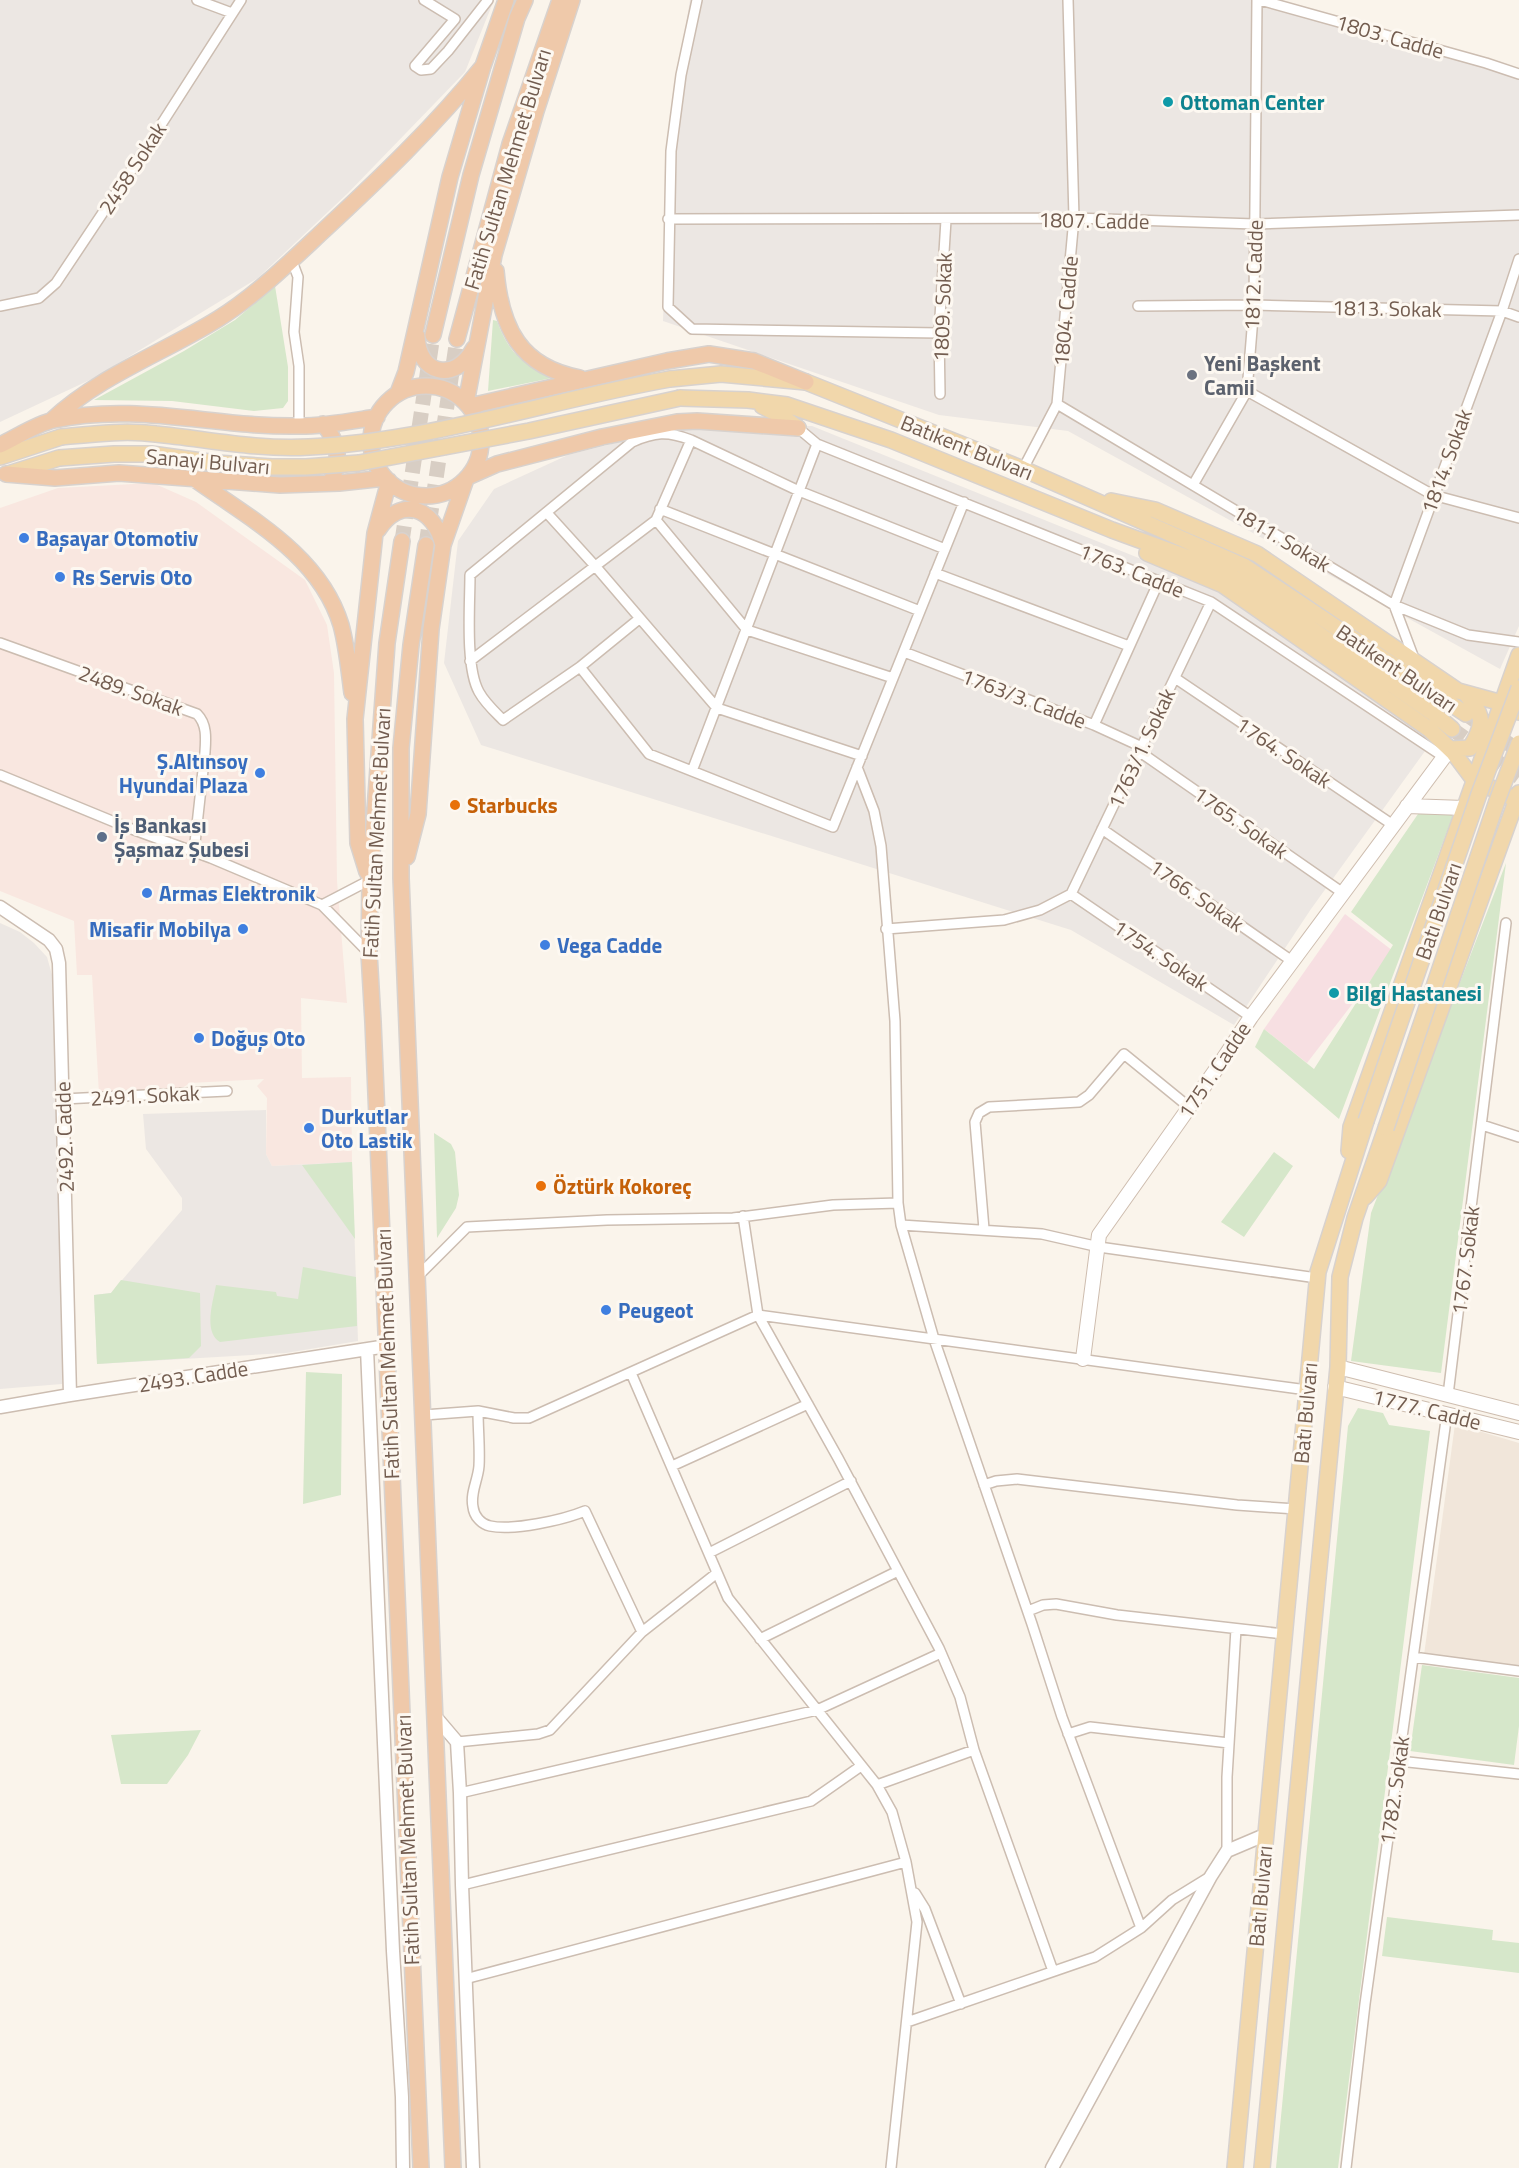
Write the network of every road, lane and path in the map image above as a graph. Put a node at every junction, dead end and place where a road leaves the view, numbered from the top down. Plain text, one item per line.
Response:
1 (197, 0) edge
2 (241, 0) edge
3 (424, 0) edge
4 (488, 0) edge
5 (506, 0) edge
6 (525, 0) edge
7 (560, 0) edge
8 (572, 0) edge
9 (697, 0) edge
10 (1068, 0) edge
11 (1258, 0) edge
12 (232, 13) junction
13 (483, 66) junction
14 (1519, 74) edge
15 (1519, 215) edge
16 (1074, 218) junction
17 (668, 219) junction
18 (946, 220) junction
19 (1255, 224) junction
20 (494, 255) junction
21 (1519, 258) edge
22 (292, 261) junction
23 (1254, 305) junction
24 (0, 306) edge
25 (1138, 306) dead end
26 (1502, 311) junction
27 (1519, 317) edge
28 (417, 318) junction
29 (479, 329) junction
30 (939, 333) junction
31 (433, 335) tunnel mouth
32 (457, 339) tunnel mouth
33 (589, 379) junction
34 (806, 382) junction
35 (1247, 391) junction
36 (398, 393) junction
37 (940, 394) dead end
38 (748, 400) junction
39 (1057, 404) junction
40 (468, 405) junction
41 (377, 417) junction
42 (52, 420) junction
43 (323, 424) junction
44 (299, 426) junction
45 (798, 428) junction
46 (417, 433) joint
47 (691, 440) junction
48 (817, 444) junction
49 (0, 445) edge
50 (419, 452) joint
51 (0, 457) edge
52 (1023, 470) junction
53 (3, 476) edge
54 (468, 477) junction
55 (193, 478) junction
56 (387, 479) junction
57 (330, 483) junction
58 (1193, 486) junction
59 (799, 491) junction
60 (1081, 495) junction
61 (1433, 495) junction
62 (964, 502) junction
63 (660, 509) junction
64 (547, 513) junction
65 (1519, 519) edge
66 (656, 520) junction
67 (1112, 530) junction
68 (375, 533) junction
69 (402, 542) tunnel mouth
70 (426, 545) tunnel mouth
71 (443, 545) junction
72 (945, 549) junction
73 (775, 555) junction
74 (596, 567) junction
75 (935, 573) junction
76 (1159, 581) junction
77 (1211, 602) junction
78 (1394, 605) junction
79 (920, 611) junction
80 (639, 619) junction
81 (747, 630) junction
82 (1519, 642) edge
83 (0, 643) edge
84 (1129, 646) junction
85 (904, 652) junction
86 (1519, 655) edge
87 (471, 661) junction
88 (1416, 663) junction
89 (580, 667) junction
90 (893, 678) junction
91 (1174, 678) junction
92 (1519, 688) edge
93 (1466, 694) junction
94 (1502, 703) junction
95 (717, 708) junction
96 (1519, 712) edge
97 (1466, 714) tunnel mouth
98 (355, 719) junction
99 (1094, 725) junction
100 (1452, 729) tunnel mouth
101 (1519, 743) edge
102 (1141, 749) junction
103 (1447, 753) junction
104 (862, 756) junction
105 (857, 767) junction
106 (692, 771) junction
107 (0, 776) edge
108 (1474, 780) junction
109 (1518, 798) edge
110 (1407, 806) junction
111 (1464, 807) junction
112 (1393, 825) junction
113 (1102, 829) junction
114 (194, 852) junction
115 (402, 878) junction
116 (370, 880) junction
117 (1343, 893) junction
118 (1071, 894) junction
119 (322, 905) junction
120 (0, 907) edge
121 (1506, 923) dead end
122 (886, 929) junction
123 (369, 953) junction
124 (1292, 961) junction
125 (1251, 1017) junction
126 (227, 1091) dead end
127 (63, 1099) junction
128 (1189, 1107) junction
129 (1482, 1125) junction
130 (1519, 1137) edge
131 (1351, 1164) junction
132 (898, 1203) junction
133 (1359, 1204) junction
134 (743, 1216) junction
135 (901, 1225) junction
136 (984, 1229) junction
137 (1099, 1247) junction
138 (418, 1276) junction
139 (1317, 1278) junction
140 (759, 1316) junction
141 (934, 1339) junction
142 (387, 1346) junction
143 (367, 1349) junction
144 (1083, 1359) junction
145 (1338, 1367) junction
146 (631, 1373) junction
147 (1335, 1387) junction
148 (1307, 1390) junction
149 (70, 1395) junction
150 (1448, 1395) junction
151 (808, 1404) junction
152 (0, 1407) edge
153 (478, 1411) junction
154 (1447, 1413) junction
155 (1519, 1413) edge
156 (424, 1415) junction
157 (1519, 1432) edge
158 (672, 1466) junction
159 (851, 1481) junction
160 (984, 1485) junction
161 (1296, 1509) junction
162 (709, 1553) junction
163 (898, 1571) junction
164 (717, 1573) junction
165 (1028, 1611) junction
166 (1236, 1629) junction
167 (642, 1632) junction
168 (1284, 1634) junction
169 (760, 1639) junction
170 (941, 1653) junction
171 (1413, 1657) junction
172 (1519, 1671) edge
173 (817, 1710) junction
174 (434, 1715) junction
175 (1068, 1734) junction
176 (457, 1742) junction
177 (1229, 1743) junction
178 (974, 1750) junction
179 (1399, 1761) junction
180 (861, 1766) junction
181 (1519, 1774) edge
182 (877, 1785) junction
183 (460, 1793) junction
184 (1266, 1837) junction
185 (1227, 1851) junction
186 (906, 1862) junction
187 (1211, 1875) junction
188 (462, 1885) junction
189 (911, 1887) junction
190 (1141, 1928) junction
191 (1053, 1971) junction
192 (465, 1979) junction
193 (961, 2004) junction
194 (907, 2022) junction
195 (403, 2168) edge
196 (421, 2168) edge
197 (453, 2168) edge
198 (473, 2168) edge
199 (891, 2168) edge
200 (1052, 2168) edge
201 (1235, 2168) edge
202 (1262, 2168) edge
203 (1346, 2168) edge

1 - 12 street
2 - 12 street, 2458 Sokak
3 - 4 street
5 - 13 highway
6 - 31 highway, Fatih Sultan Mehmet Bulvarı
7 - 32 highway, Fatih Sultan Mehmet Bulvarı
8 - 20 highway
9 - 17 street
10 - 16 street, 1804. Cadde
11 - 14 street, 1803. Cadde
11 - 19 street, 1812. Cadde
12 - 24 street, 2458 Sokak
13 - 22 highway
13 - 28 highway
15 - 19 street, 1807. Cadde
16 - 18 street, 1807. Cadde
16 - 19 street, 1807. Cadde
16 - 39 street, 1804. Cadde
17 - 18 street, 1807. Cadde
17 - 30 street
18 - 30 street, 1809. Sokak
19 - 23 street, 1812. Cadde
20 - 29 highway
20 - 33 highway
21 - 26 street, 1814. Sokak
22 - 42 highway
22 - 44 street
23 - 25 street, 1813. Sokak
23 - 26 street, 1813. Sokak
23 - 35 street, 1812. Cadde
26 - 27 street, 1813. Sokak
26 - 61 street, 1814. Sokak
28 - 29 highway
28 - 36 highway
29 - 40 highway
30 - 37 street, 1809. Sokak
33 - 34 highway
33 - 40 highway
34 - 46 main road, Batıkent Bulvarı, bridge
34 - 52 main road, Batıkent Bulvarı
35 - 58 street
35 - 61 street
36 - 40 highway
36 - 41 highway
38 - 45 main road
38 - 50 main road, Batıkent Bulvarı, bridge
38 - 67 main road, Batıkent Bulvarı
39 - 52 street, 1804. Cadde
39 - 58 street, 1811. Sokak
40 - 54 highway
41 - 43 highway
41 - 56 highway
42 - 44 highway
42 - 49 highway
43 - 44 highway
43 - 57 highway
45 - 48 street, 1763. Cadde
45 - 54 highway
46 - 51 main road, Sanayi Bulvarı, bridge
47 - 59 street
47 - 63 street
47 - 64 street
48 - 59 street
48 - 62 street, 1763. Cadde
50 - 53 main road, Sanayi Bulvarı, bridge
52 - 60 main road, Batıkent Bulvarı
53 - 55 highway
54 - 56 highway
54 - 71 highway
55 - 57 highway
55 - 98 highway
56 - 57 highway
56 - 68 highway
58 - 78 street, 1811. Sokak
59 - 72 street
59 - 73 street
60 - 88 main road
60 - 97 main road, Batıkent Bulvarı
61 - 65 street
61 - 78 street, 1814. Sokak
62 - 72 street
62 - 76 street, 1763. Cadde
63 - 66 street
63 - 73 street
64 - 74 street
64 - 87 street
66 - 74 street
66 - 81 street
67 - 100 main road, Batıkent Bulvarı
67 - 103 main road
68 - 71 highway
68 - 98 highway
69 - 116 highway, Fatih Sultan Mehmet Bulvarı
70 - 115 highway, Fatih Sultan Mehmet Bulvarı
71 - 115 highway
72 - 75 street
73 - 79 street
73 - 81 street
74 - 80 street
74 - 87 street
75 - 79 street
75 - 84 street
76 - 77 street, 1763. Cadde
76 - 84 street
77 - 91 street, 1763/1. Sokak
77 - 103 street, 1763. Cadde
78 - 82 street, 1811. Sokak
78 - 88 street
79 - 85 street
80 - 89 street
80 - 95 street
81 - 90 street
81 - 95 street
83 - 114 street, 2489. Sokak
84 - 99 street
85 - 90 street
85 - 99 street, 1763/3. Cadde
86 - 94 main road
87 - 89 street
88 - 93 main road
89 - 106 street
90 - 104 street
91 - 102 street, 1763/1. Sokak
91 - 112 street, 1764. Sokak
92 - 131 main road, Batı Bulvarı, bridge
93 - 94 main road
93 - 103 main road
94 - 96 main road
94 - 108 main road
95 - 104 street
95 - 106 street
98 - 116 highway
99 - 102 street, 1763/3. Cadde
101 - 133 main road, Batı Bulvarı, bridge
102 - 113 street, 1763/1. Sokak
102 - 117 street, 1765. Sokak
103 - 108 main road
103 - 110 main road, 1751. Cadde
104 - 105 street
105 - 106 street
105 - 122 street
107 - 114 street
108 - 109 main road
108 - 111 main road
109 - 133 main road
110 - 111 main road
110 - 112 main road, 1751. Cadde
111 - 131 main road
112 - 117 main road, 1751. Cadde
113 - 118 street, 1763/1. Sokak
113 - 124 street, 1766. Sokak
114 - 119 street
115 - 138 highway, Fatih Sultan Mehmet Bulvarı
116 - 119 street
116 - 123 highway, Fatih Sultan Mehmet Bulvarı
117 - 124 main road, 1751. Cadde
118 - 122 street
118 - 125 street, 1754. Sokak
119 - 123 street
120 - 127 street, 2492. Cadde
121 - 129 street, 1767. Sokak
122 - 132 street
123 - 142 highway, Fatih Sultan Mehmet Bulvarı
124 - 125 main road, 1751. Cadde
125 - 128 main road, 1751. Cadde
126 - 127 street, 2491. Sokak
127 - 149 street, 2492. Cadde
128 - 136 street
128 - 137 main road, 1751. Cadde
129 - 130 street
129 - 150 street, 1767. Sokak
131 - 139 main road, Batı Bulvarı
132 - 134 street
132 - 135 street
133 - 145 main road, Batı Bulvarı
134 - 138 street
134 - 140 street
135 - 136 street
135 - 141 street
136 - 137 street
137 - 139 street
137 - 144 main road, 1751. Cadde
138 - 156 highway, Fatih Sultan Mehmet Bulvarı
139 - 148 main road, Batı Bulvarı
140 - 141 street
140 - 146 street
140 - 151 street
141 - 144 street
141 - 160 street
142 - 143 street, 2493. Cadde
142 - 196 highway, Fatih Sultan Mehmet Bulvarı
143 - 149 street, 2493. Cadde
143 - 195 street
144 - 148 street
145 - 147 main road, Batı Bulvarı
145 - 150 main road, 1777. Cadde
146 - 153 street
146 - 158 street
147 - 154 main road, 1777. Cadde
147 - 202 main road, Batı Bulvarı
148 - 161 main road, Batı Bulvarı
149 - 152 street, 2493. Cadde
150 - 155 main road, 1777. Cadde
151 - 158 street
151 - 159 street
153 - 156 street
153 - 167 street
154 - 157 main road, 1777. Cadde
154 - 171 street, 1782. Sokak
156 - 174 highway, Fatih Sultan Mehmet Bulvarı
158 - 162 street
159 - 162 street
159 - 163 street
160 - 161 street
160 - 165 street
161 - 168 main road, Batı Bulvarı
162 - 164 street
163 - 169 street
163 - 170 street
164 - 167 street
164 - 169 street
165 - 166 street
165 - 175 street
166 - 168 street
166 - 177 street
167 - 176 street
168 - 184 main road, Batı Bulvarı
169 - 173 street
170 - 173 street
170 - 178 street
171 - 172 street
171 - 179 street, 1782. Sokak
173 - 180 street
173 - 183 street
174 - 176 street
174 - 197 highway, Fatih Sultan Mehmet Bulvarı
175 - 177 street
175 - 190 street
176 - 183 street
177 - 185 street
178 - 182 street
178 - 191 street
179 - 181 street
179 - 203 street, 1782. Sokak
180 - 182 street
180 - 188 street
182 - 186 street
183 - 188 street
184 - 185 street
184 - 201 main road, Batı Bulvarı
185 - 187 street
186 - 189 street
186 - 192 street
187 - 190 street
187 - 200 street
188 - 192 street
189 - 193 street
189 - 194 street
190 - 191 street
191 - 193 street
192 - 198 street
193 - 194 street
194 - 199 street

